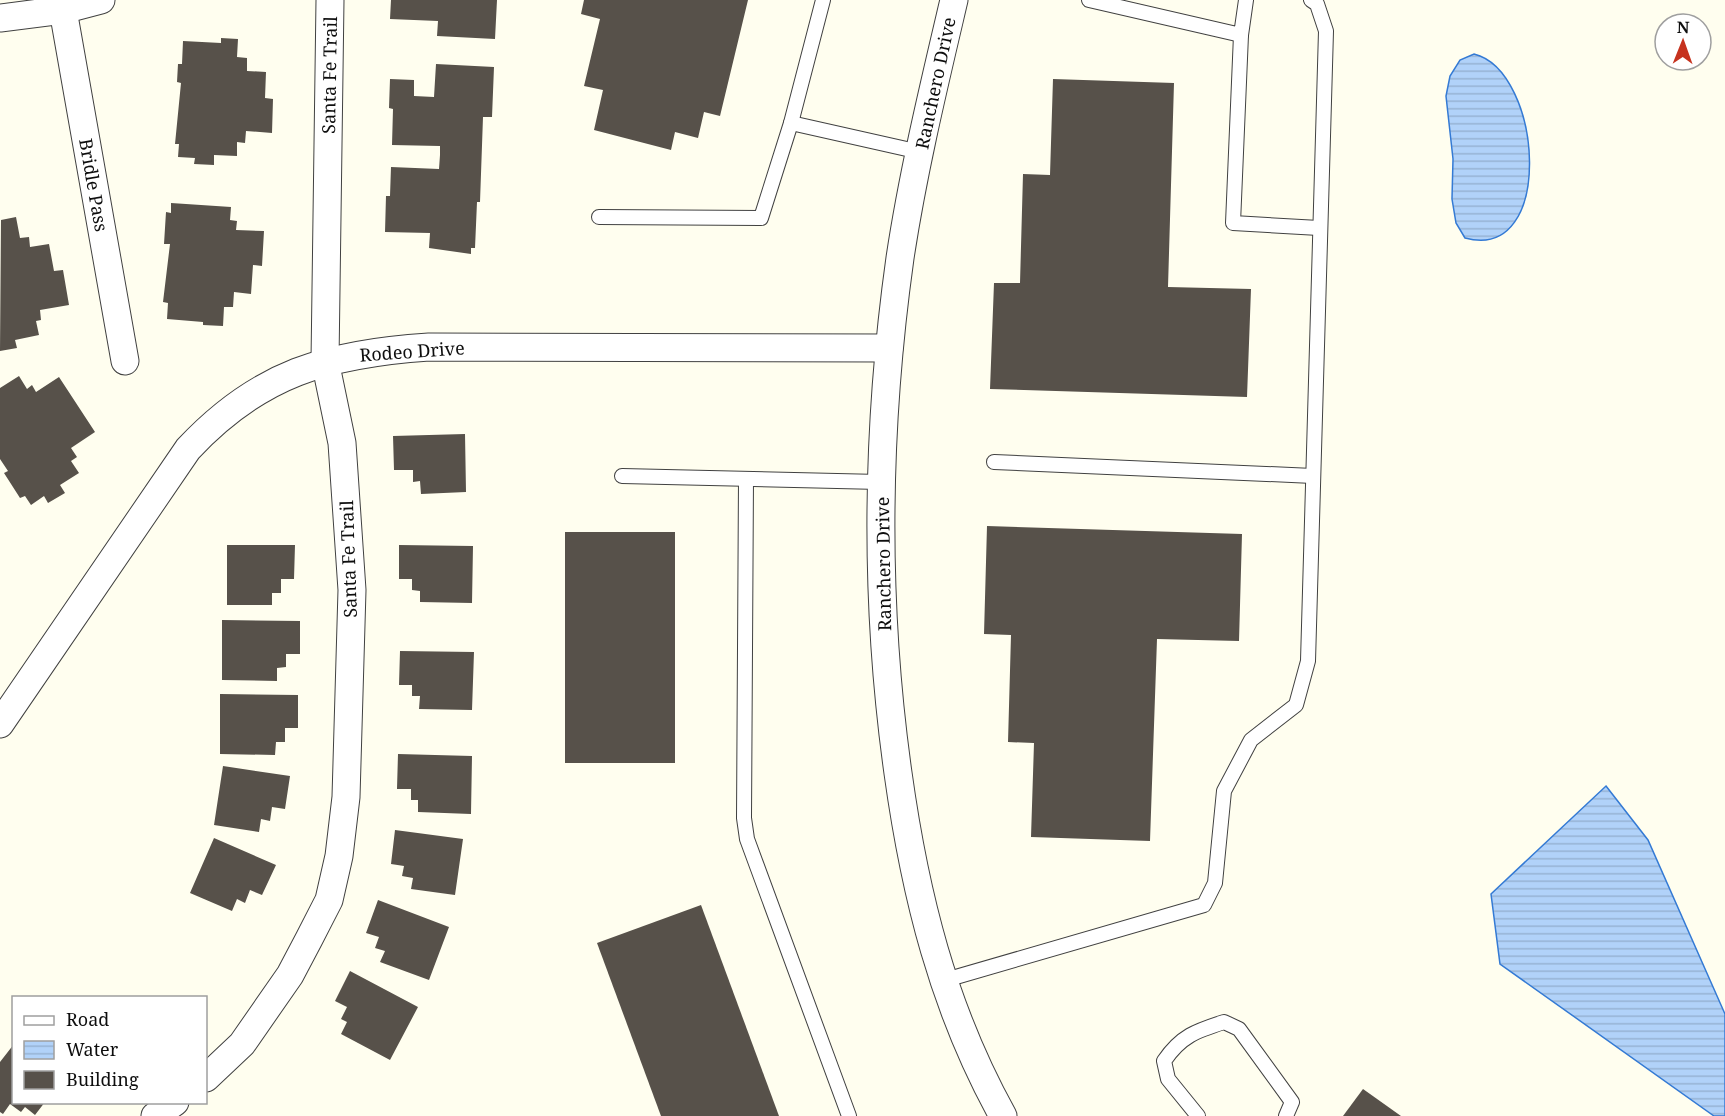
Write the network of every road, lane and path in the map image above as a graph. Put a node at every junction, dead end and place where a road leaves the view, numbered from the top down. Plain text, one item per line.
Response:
1 (100, 0) edge
2 (330, 0) edge
3 (823, 0) edge
4 (954, 0) edge
5 (1089, 0) edge
6 (1246, 0) edge
7 (1311, 0) edge
8 (63, 10) junction
9 (0, 18) edge
10 (1241, 35) junction
11 (792, 123) junction
12 (920, 152) junction
13 (599, 217) dead end
14 (1319, 228) junction
15 (889, 348) junction
16 (125, 361) dead end
17 (325, 361) junction
18 (994, 462) dead end
19 (622, 476) dead end
20 (1313, 476) junction
21 (746, 479) junction
22 (880, 482) junction
23 (0, 724) edge
24 (942, 981) junction
25 (207, 1077) edge
26 (172, 1104) edge
27 (155, 1116) edge
28 (849, 1116) edge
29 (1003, 1116) edge
30 (1198, 1116) edge
31 (1287, 1116) edge

1 - 8 street
2 - 17 street, Santa Fe Trail
3 - 11 lane
4 - 12 street, Ranchero Drive
5 - 10 lane
6 - 10 lane
7 - 14 lane
8 - 9 street
8 - 16 street, Bridle Pass
10 - 14 lane
11 - 12 lane
11 - 13 lane
12 - 15 street, Ranchero Drive
14 - 20 lane
15 - 17 street, Rodeo Drive
15 - 22 street, Ranchero Drive
17 - 23 street, Rodeo Drive
17 - 25 street, Santa Fe Trail
18 - 20 lane
19 - 21 lane
20 - 24 lane
21 - 22 lane
21 - 28 lane
22 - 24 street, Ranchero Drive
24 - 29 street, Ranchero Drive
26 - 27 street
30 - 31 lane

